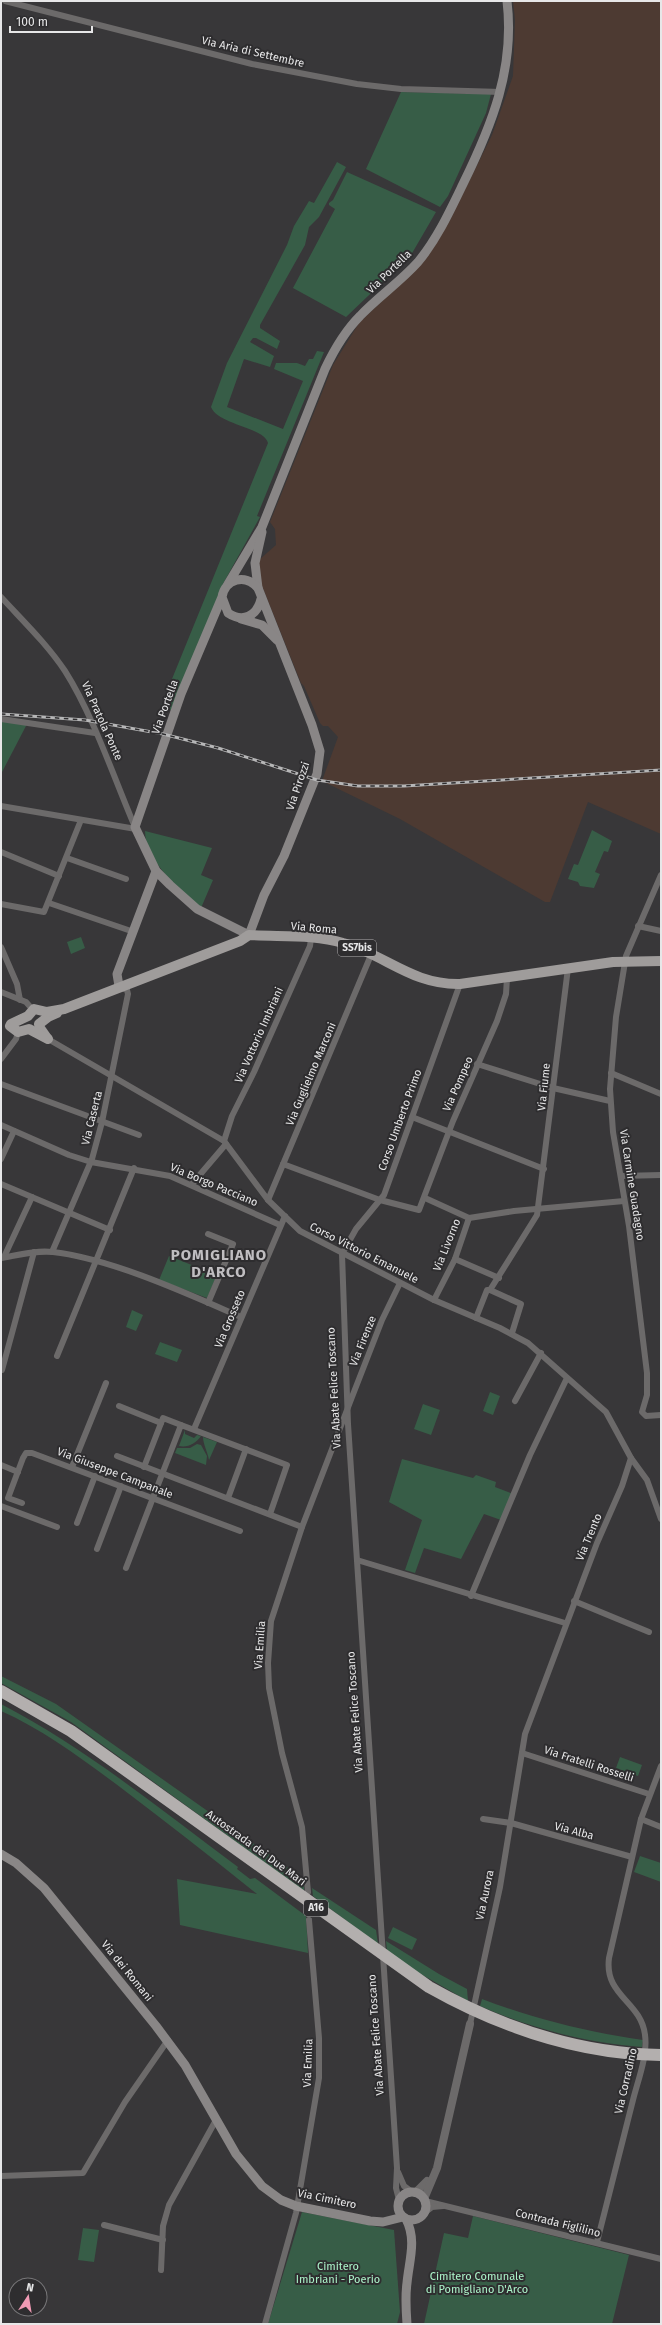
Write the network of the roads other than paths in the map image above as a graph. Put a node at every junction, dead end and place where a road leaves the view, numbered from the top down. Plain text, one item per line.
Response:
1 (5, 1) edge
2 (507, 1) edge
3 (501, 92) junction
4 (262, 527) junction
5 (228, 584) junction
6 (258, 588) junction
7 (1, 597) edge
8 (222, 598) junction
9 (261, 599) junction
10 (240, 618) junction
11 (278, 641) junction
12 (1, 719) edge
13 (96, 733) junction
14 (1, 806) edge
15 (81, 820) junction
16 (136, 828) junction
17 (1, 852) edge
18 (67, 858) junction
19 (156, 871) junction
20 (661, 875) edge
21 (59, 876) junction
22 (126, 880) dead end
23 (49, 903) junction
24 (1, 904) edge
25 (638, 926) junction
26 (661, 931) edge
27 (134, 932) junction
28 (249, 935) junction
29 (311, 938) junction
30 (1, 947) edge
31 (371, 955) junction
32 (625, 962) junction
33 (661, 962) edge
34 (568, 968) junction
35 (507, 978) junction
36 (460, 984) junction
37 (119, 986) junction
38 (1, 992) edge
39 (20, 1000) junction
40 (64, 1008) junction
41 (33, 1010) junction
42 (9, 1029) edge
43 (48, 1039) junction
44 (1, 1059) edge
45 (477, 1064) junction
46 (611, 1073) junction
47 (112, 1076) junction
48 (1, 1084) edge
49 (554, 1088) junction
50 (661, 1094) edge
51 (610, 1101) junction
52 (412, 1117) junction
53 (102, 1122) junction
54 (1, 1125) edge
55 (14, 1131) junction
56 (449, 1132) junction
57 (139, 1135) dead end
58 (225, 1142) junction
59 (1, 1159) edge
60 (91, 1162) junction
61 (283, 1164) junction
62 (134, 1168) junction
63 (544, 1169) junction
64 (661, 1174) edge
65 (621, 1176) junction
66 (1, 1184) edge
67 (192, 1184) junction
68 (32, 1198) junction
69 (425, 1198) junction
70 (268, 1200) junction
71 (380, 1200) junction
72 (624, 1201) junction
73 (538, 1209) junction
74 (69, 1213) junction
75 (284, 1216) junction
76 (469, 1218) junction
77 (280, 1225) junction
78 (110, 1230) junction
79 (208, 1234) dead end
80 (34, 1252) junction
81 (52, 1252) junction
82 (342, 1254) junction
83 (2, 1258) edge
84 (455, 1259) junction
85 (97, 1261) junction
86 (499, 1278) junction
87 (400, 1283) junction
88 (490, 1290) junction
89 (434, 1300) junction
90 (208, 1303) junction
91 (241, 1317) junction
92 (476, 1318) junction
93 (512, 1333) junction
94 (541, 1354) junction
95 (57, 1356) dead end
96 (2, 1370) dead end
97 (567, 1378) junction
98 (106, 1383) dead end
99 (515, 1401) dead end
100 (119, 1406) dead end
101 (348, 1408) junction
102 (661, 1415) edge
103 (161, 1423) junction
104 (182, 1425) junction
105 (194, 1429) junction
106 (246, 1449) junction
107 (117, 1456) dead end
108 (631, 1458) junction
109 (1, 1465) edge
110 (72, 1467) junction
111 (144, 1467) junction
112 (18, 1472) junction
113 (162, 1474) junction
114 (95, 1476) junction
115 (121, 1486) junction
116 (8, 1498) junction
117 (153, 1498) junction
118 (228, 1498) junction
119 (22, 1503) dead end
120 (3, 1507) edge
121 (270, 1514) junction
122 (661, 1519) edge
123 (77, 1523) dead end
124 (57, 1527) dead end
125 (302, 1527) junction
126 (240, 1531) dead end
127 (97, 1549) dead end
128 (357, 1560) junction
129 (126, 1568) dead end
130 (471, 1596) junction
131 (574, 1601) junction
132 (565, 1623) junction
133 (648, 1632) dead end
134 (1, 1691) edge
135 (1, 1700) edge
136 (522, 1753) junction
137 (661, 1766) edge
138 (650, 1794) junction
139 (641, 1818) junction
140 (483, 1819) dead end
141 (510, 1823) junction
142 (661, 1826) edge
143 (1, 1854) edge
144 (632, 1857) junction
145 (308, 1892) tunnel mouth
146 (309, 1920) tunnel mouth
147 (470, 2024) joint
148 (168, 2040) junction
149 (661, 2055) edge
150 (661, 2063) edge
151 (216, 2120) junction
152 (397, 2168) junction
153 (433, 2174) junction
154 (1, 2176) edge
155 (427, 2188) junction
156 (414, 2192) junction
157 (424, 2200) junction
158 (436, 2202) junction
159 (398, 2203) junction
160 (296, 2206) junction
161 (451, 2206) junction
162 (421, 2215) junction
163 (405, 2218) junction
164 (377, 2221) junction
165 (104, 2226) dead end
166 (163, 2240) junction
167 (597, 2242) junction
168 (412, 2248) junction
169 (661, 2259) edge
170 (161, 2270) dead end
171 (265, 2324) edge
172 (407, 2324) edge

1 - 3 street, Via Aria di Settembre
2 - 3 main road, Via Portella
3 - 4 main road, Via Portella
4 - 5 main road, Via Portella
4 - 6 main road, Via Portella
5 - 6 main road
5 - 8 main road, Via Portella
6 - 9 main road, Via Portella
7 - 13 street, Via Pratola Ponte
8 - 10 main road
8 - 16 main road, Via Portella
9 - 10 main road
9 - 11 main road, Via Portella
10 - 11 main road
11 - 28 main road, Via Pirozzi
12 - 13 street
13 - 16 street, Via Pratola Ponte
14 - 15 street
15 - 16 street
15 - 18 street
16 - 19 main road, Via Pratola Ponte
17 - 21 street
18 - 21 street
18 - 22 street
19 - 27 main road
19 - 28 main road, Via Pratola Ponte
20 - 25 street, Via Carmine Guadagno
21 - 23 street
23 - 24 street
23 - 27 street
25 - 26 street
25 - 32 street, Via Carmine Guadagno
27 - 37 main road
28 - 29 main road, Via Roma / SS7bis
28 - 37 main road
29 - 31 main road, Via Roma / SS7bis
29 - 58 street, Via Vottorio Imbriani
30 - 39 street
31 - 36 main road, Via Roma / SS7bis
31 - 61 street, Via Guglielmo Marconi
32 - 33 main road, Via Roma / SS7bis
32 - 34 main road, Via Roma / SS7bis
32 - 46 street, Via Carmine Guadagno
34 - 35 main road, Via Roma / SS7bis
34 - 49 street, Via Fiume
35 - 36 main road, Via Roma / SS7bis
35 - 45 street, Via Pompeo
36 - 52 street, Corso Umberto Primo
37 - 40 main road
37 - 47 street, Via Caserta
38 - 39 street
39 - 41 street
40 - 41 main road
40 - 43 main road
41 - 42 main road
42 - 43 main road
42 - 44 street
43 - 47 street, Corso Vittorio Emanuele
45 - 49 street
45 - 56 street, Via Pompeo
46 - 50 street
46 - 51 street, Via Carmine Guadagno
47 - 53 street, Via Caserta
47 - 58 street, Corso Vittorio Emanuele
48 - 53 street
49 - 51 street
49 - 63 street, Via Fiume
51 - 65 street, Via Carmine Guadagno
52 - 56 street
52 - 71 street, Corso Umberto Primo
53 - 57 street
53 - 60 street, Via Caserta
54 - 55 street, Via Borgo Pacciano
55 - 59 street
55 - 60 street, Via Borgo Pacciano
56 - 63 street
56 - 69 street, Via Pompeo
58 - 67 street
58 - 70 street, Corso Vittorio Emanuele
60 - 62 street, Via Borgo Pacciano
60 - 74 street, Via Caserta
61 - 70 street, Via Guglielmo Marconi
61 - 71 street
62 - 67 street, Via Borgo Pacciano
62 - 78 street
63 - 73 street, Via Fiume
64 - 65 street
65 - 72 street, Via Carmine Guadagno
66 - 68 street
67 - 77 street, Via Borgo Pacciano
68 - 74 street
68 - 83 street
69 - 71 street
69 - 76 street
70 - 75 street, Corso Vittorio Emanuele
71 - 82 street, Corso Umberto Primo
72 - 73 street, Via Livorno
72 - 102 street, Via Carmine Guadagno
73 - 76 street, Via Livorno
73 - 86 street, Via Fiume
74 - 78 street
74 - 81 street, Via Caserta
75 - 77 street, Via Grosseto
75 - 82 street, Corso Vittorio Emanuele
76 - 84 street, Via Livorno
77 - 91 street, Via Grosseto
78 - 85 street
79 - 90 street
80 - 81 street
80 - 83 street
80 - 96 street
81 - 85 street
82 - 87 street, Corso Vittorio Emanuele
82 - 101 street, Via Abate Felice Toscano
84 - 86 street
84 - 89 street, Via Livorno
85 - 90 street
85 - 95 street
86 - 88 street, Via Fiume
87 - 89 street, Corso Vittorio Emanuele
87 - 101 street, Via Firenze
88 - 92 street, Via Fiume
88 - 93 street
89 - 92 street, Corso Vittorio Emanuele
90 - 91 street
91 - 105 street, Via Grosseto
92 - 93 street, Corso Vittorio Emanuele
93 - 94 street, Corso Vittorio Emanuele
94 - 97 street, Corso Vittorio Emanuele
94 - 99 street
97 - 108 street, Corso Vittorio Emanuele
97 - 130 street
98 - 110 street
100 - 103 street
101 - 125 street, Via Emilia
101 - 128 street, Via Abate Felice Toscano
103 - 104 street
103 - 111 street
104 - 105 street
104 - 113 street
105 - 106 street
106 - 118 street
106 - 121 street
107 - 111 street
108 - 122 street, Corso Vittorio Emanuele
108 - 131 street, Via Trento
109 - 112 street
110 - 112 street, Via Giuseppe Campanale
110 - 114 street, Via Giuseppe Campanale
111 - 113 street
112 - 116 street, Via Giuseppe Campanale
113 - 117 street
113 - 118 street
114 - 115 street, Via Giuseppe Campanale
114 - 123 street
115 - 117 street, Via Giuseppe Campanale
115 - 127 street
116 - 119 street
116 - 120 street, Via Giuseppe Campanale
117 - 126 street, Via Giuseppe Campanale
117 - 129 street
118 - 121 street
120 - 124 street
121 - 125 street
125 - 145 street, Via Emilia
128 - 130 street
128 - 152 street, Via Abate Felice Toscano
130 - 132 street
131 - 132 street, Via Trento
131 - 133 street
132 - 136 street, Via Aurora
134 - 149 highway, Autostrada dei Due Mari / A16, bridge
135 - 150 highway, Autostrada dei Due Mari / A16
136 - 138 street, Via Fratelli Rosselli
136 - 141 street, Via Aurora
137 - 138 street, Via Corradino
138 - 139 street, Via Corradino
139 - 142 street
139 - 144 street, Via Corradino
140 - 141 street, Via Alba
141 - 144 street, Via Alba
141 - 147 street, Via Aurora
143 - 148 main road, Via dei Romani
144 - 167 street, Via Corradino
146 - 160 street, Via Emilia
147 - 153 street, Via Aurora
148 - 151 main road, Via dei Romani
148 - 154 street
151 - 160 main road, Via Cimitero
151 - 166 street
152 - 156 street, Via Abate Felice Toscano
152 - 159 street, Via Abate Felice Toscano
153 - 155 street, Via Aurora
153 - 156 street, Via Aurora
155 - 157 street, Via Aurora
155 - 158 street
156 - 157 main road
156 - 159 main road
157 - 158 street, Contrada Figlilino
157 - 162 main road
158 - 161 street, Contrada Figlilino
159 - 163 main road
159 - 164 main road
160 - 164 main road, Via Cimitero
160 - 171 street, Via Emilia
161 - 162 street, Contrada Figlilino
161 - 167 street, Contrada Figlilino
162 - 163 main road
162 - 168 main road
163 - 164 main road
163 - 168 main road
165 - 166 street
166 - 170 street
167 - 169 street, Contrada Figlilino
168 - 172 main road

